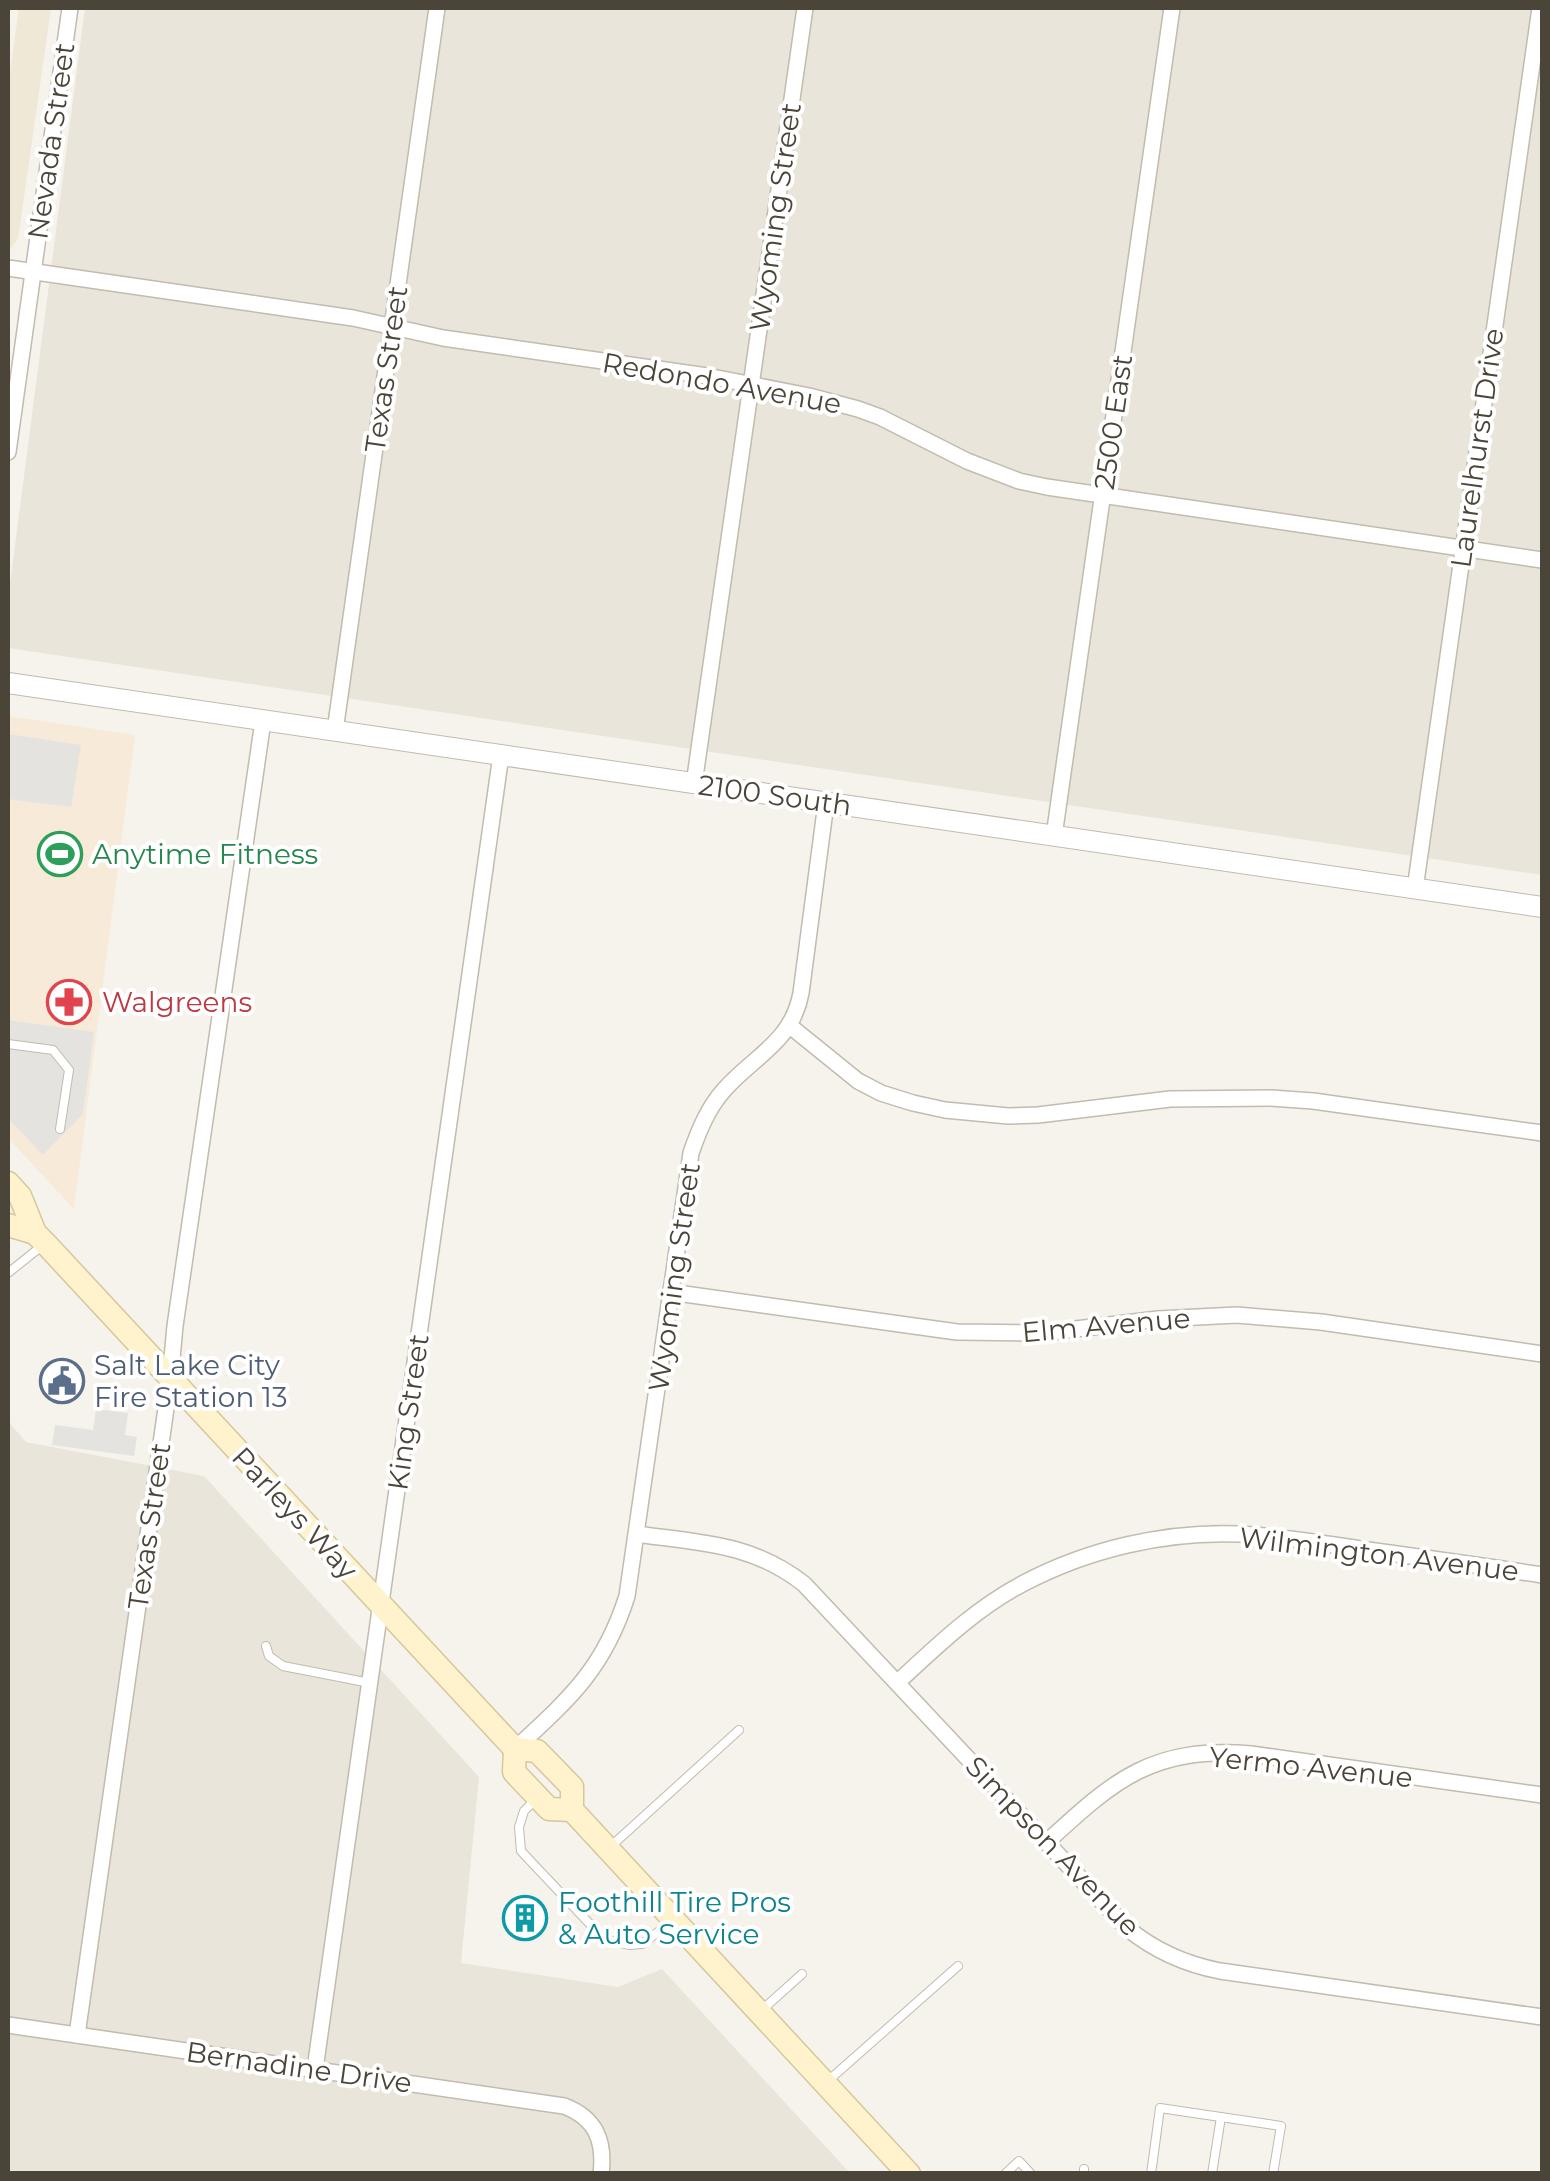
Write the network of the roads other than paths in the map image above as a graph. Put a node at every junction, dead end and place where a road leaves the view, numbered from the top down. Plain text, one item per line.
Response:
1 (70, 8) edge
2 (437, 8) edge
3 (805, 8) edge
4 (1172, 8) edge
5 (1540, 8) edge
6 (1535, 87) edge
7 (8, 268) edge
8 (33, 272) junction
9 (392, 327) junction
10 (751, 385) junction
11 (8, 452) edge
12 (1103, 496) junction
13 (1463, 548) junction
14 (1542, 560) edge
15 (8, 683) edge
16 (263, 720) junction
17 (334, 731) junction
18 (502, 756) junction
19 (694, 784) junction
20 (826, 803) junction
21 (1054, 836) junction
22 (1415, 889) junction
23 (1542, 908) edge
24 (790, 1026) junction
25 (8, 1044) edge
26 (60, 1130) dead end
27 (1542, 1133) edge
28 (8, 1183) edge
29 (8, 1225) edge
30 (40, 1238) junction
31 (8, 1273) edge
32 (670, 1292) junction
33 (1542, 1354) edge
34 (170, 1380) junction
35 (637, 1534) junction
36 (1542, 1574) edge
37 (381, 1605) junction
38 (266, 1646) dead end
39 (898, 1682) junction
40 (370, 1683) junction
41 (740, 1730) dead end
42 (515, 1749) junction
43 (1542, 1796) edge
44 (538, 1797) junction
45 (572, 1810) junction
46 (1047, 1842) junction
47 (608, 1849) junction
48 (674, 1920) junction
49 (958, 1966) dead end
50 (802, 1974) dead end
51 (760, 2012) junction
52 (1542, 2017) edge
53 (8, 2025) edge
54 (77, 2035) junction
55 (315, 2070) junction
56 (826, 2083) junction
57 (1221, 2118) junction
58 (898, 2170) edge
59 (601, 2174) edge
60 (1005, 2174) edge
61 (1031, 2174) edge
62 (1151, 2174) edge
63 (1212, 2174) edge
64 (1273, 2174) edge

1 - 8 street, Nevada Street
2 - 9 street, Texas Street
3 - 10 street, Wyoming Street
4 - 12 street, 2500 East
5 - 6 street, Laurelhurst Drive
6 - 13 street, Laurelhurst Drive
7 - 8 street, Redondo Avenue
8 - 9 street, Redondo Avenue
8 - 11 street, Nevada Street
9 - 10 street, Redondo Avenue
9 - 17 street, Texas Street
10 - 12 street, Redondo Avenue
10 - 19 street, Wyoming Street
12 - 13 street, Redondo Avenue
12 - 21 street, 2500 East
13 - 14 street, Redondo Avenue
13 - 22 street, Laurelhurst Drive
15 - 16 street, 2100 South
16 - 17 street, 2100 South
16 - 34 street, Texas Street
17 - 18 street, 2100 South
18 - 19 street, 2100 South
18 - 37 street, King Street
19 - 20 street, 2100 South
20 - 21 street, 2100 South
20 - 24 street, Wyoming Street
21 - 22 street, 2100 South
22 - 23 street, 2100 South
24 - 27 street
24 - 32 street, Wyoming Street
25 - 26 lane
28 - 30 main road, Parleys Way
29 - 30 main road
30 - 31 lane
30 - 34 main road, Parleys Way
32 - 33 street, Elm Avenue
32 - 35 street, Wyoming Street
34 - 37 main road, Parleys Way
34 - 54 street, Texas Street
35 - 39 street, Simpson Avenue
35 - 42 street, Wyoming Street
36 - 39 street, Wilmington Avenue
37 - 40 street, King Street
37 - 42 main road, Parleys Way
38 - 40 lane
39 - 46 street, Simpson Avenue
40 - 55 street, King Street
41 - 47 lane
42 - 44 main road, Parleys Way
42 - 45 main road, Parleys Way
43 - 46 street, Yermo Avenue
44 - 45 main road, Parleys Way
44 - 48 lane
45 - 47 main road, Parleys Way
46 - 52 street, Simpson Avenue
47 - 48 main road, Parleys Way
48 - 51 main road, Parleys Way
49 - 56 lane
50 - 51 lane
51 - 56 main road, Parleys Way
53 - 54 street, Bernadine Drive
54 - 55 street, Bernadine Drive
55 - 59 street, Bernadine Drive
56 - 58 main road, Parleys Way
57 - 62 lane
57 - 63 lane
57 - 64 lane
60 - 61 lane

